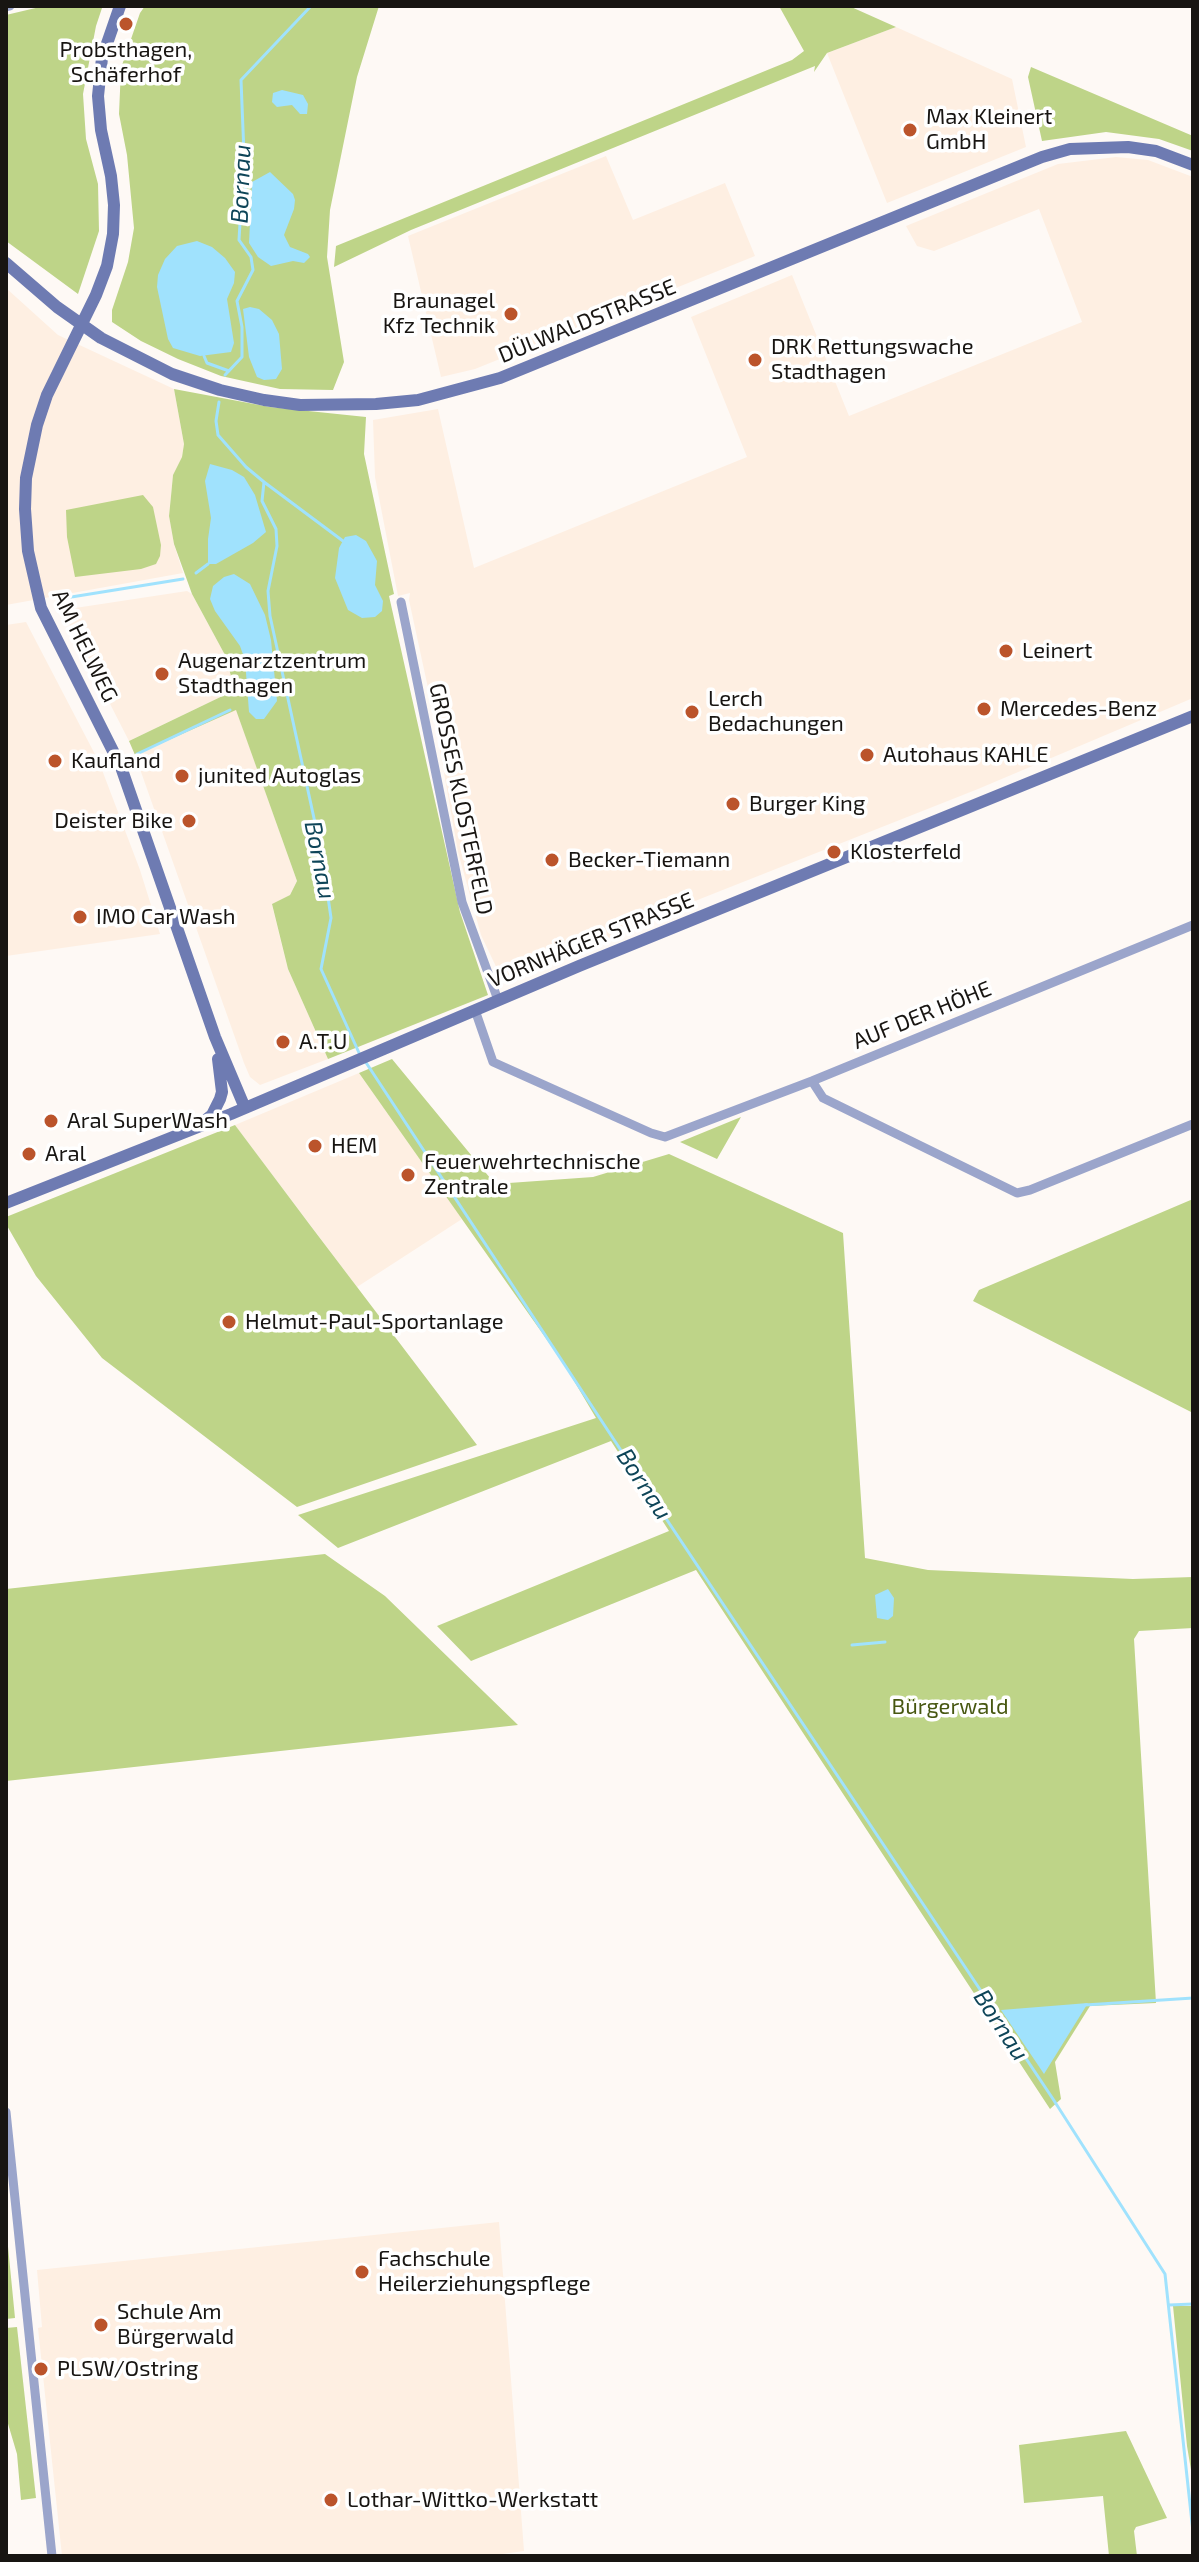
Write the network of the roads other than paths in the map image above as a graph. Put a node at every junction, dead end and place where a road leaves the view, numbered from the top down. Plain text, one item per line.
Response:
1 (120, 6) edge
2 (1193, 165) edge
3 (6, 263) edge
4 (81, 325) junction
5 (401, 602) dead end
6 (1193, 716) edge
7 (1193, 925) edge
8 (498, 1000) junction
9 (475, 1010) junction
10 (215, 1037) junction
11 (812, 1081) junction
12 (245, 1108) junction
13 (1193, 1124) edge
14 (194, 1129) junction
15 (6, 1203) edge
16 (6, 2112) edge
17 (52, 2556) edge

1 - 4 main road, AM HELWEG
2 - 4 main road, DÜLWALDSTRASSE
3 - 4 main road, DÜLWALDSTRASSE
4 - 10 main road, AM HELWEG
5 - 8 street, GROSSES KLOSTERFELD
6 - 8 main road, VORNHÄGER STRASSE
7 - 11 street, AUF DER HÖHE
8 - 9 main road, VORNHÄGER STRASSE
9 - 11 street, AUF DER HÖHE
9 - 12 main road, VORNHÄGER STRASSE
10 - 12 main road, AM HELWEG
10 - 14 main road
11 - 13 street
12 - 14 main road, VORNHÄGER STRASSE
14 - 15 main road, VORNHÄGER STRASSE
16 - 17 street

